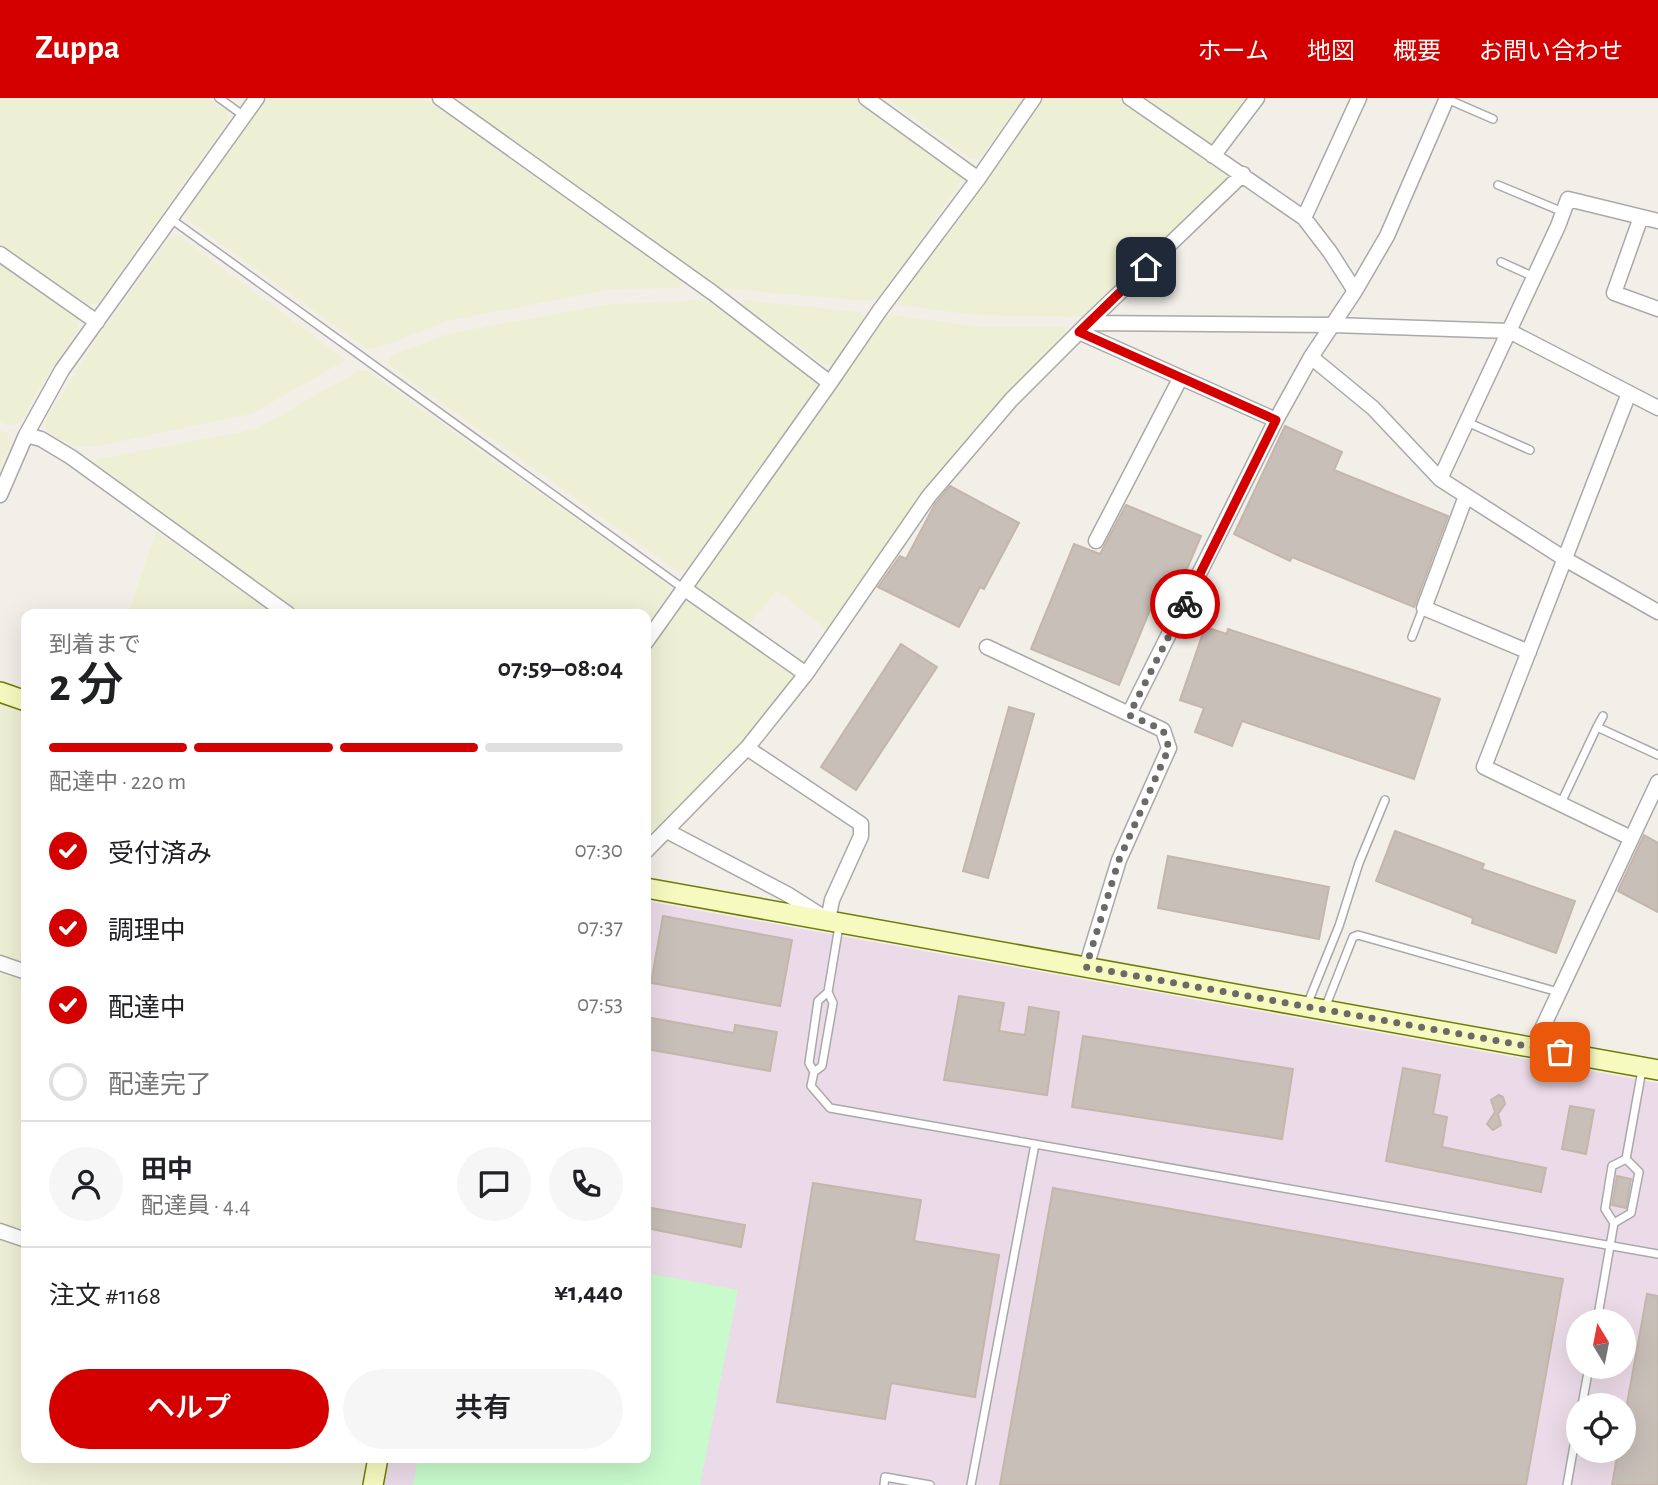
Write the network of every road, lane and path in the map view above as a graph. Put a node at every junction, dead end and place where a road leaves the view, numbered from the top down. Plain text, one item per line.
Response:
1 (219, 98) edge
2 (257, 98) edge
3 (440, 98) edge
4 (866, 98) edge
5 (1034, 98) edge
6 (1130, 98) edge
7 (1257, 98) edge
8 (1359, 98) edge
9 (1447, 99) edge
10 (244, 116) junction
11 (1493, 119) dead end
12 (1213, 156) junction
13 (1243, 174) junction
14 (978, 179) junction
15 (1498, 185) dead end
16 (1563, 212) junction
17 (1641, 217) junction
18 (1304, 218) junction
19 (170, 219) junction
20 (1658, 221) edge
21 (0, 254) edge
22 (1501, 262) dead end
23 (1534, 277) junction
24 (1355, 291) junction
25 (1658, 309) edge
26 (97, 322) junction
27 (1333, 325) junction
28 (1083, 328) junction
29 (1509, 331) junction
30 (1311, 357) junction
31 (1180, 379) junction
32 (830, 383) junction
33 (1629, 393) junction
34 (1658, 408) edge
35 (1276, 420) junction
36 (1467, 421) junction
37 (26, 435) junction
38 (1530, 450) dead end
39 (1440, 480) junction
40 (0, 495) edge
41 (1466, 496) junction
42 (1097, 541) dead end
43 (1565, 559) junction
44 (685, 589) junction
45 (1424, 608) junction
46 (281, 609) edge
47 (1658, 612) edge
48 (651, 635) edge
49 (1412, 637) dead end
50 (986, 648) dead end
51 (1529, 652) junction
52 (806, 674) junction
53 (0, 692) edge
54 (21, 699) edge
55 (1129, 715) junction
56 (1603, 716) dead end
57 (1597, 727) junction
58 (747, 748) junction
59 (1658, 755) edge
60 (1658, 782) edge
61 (1385, 800) dead end
62 (1561, 803) junction
63 (667, 831) junction
64 (1631, 838) junction
65 (651, 846) edge
66 (651, 889) edge
67 (834, 921) junction
68 (0, 963) edge
69 (1086, 967) junction
70 (21, 970) edge
71 (828, 992) junction
72 (1558, 992) junction
73 (1315, 1008) junction
74 (1533, 1048) junction
75 (1650, 1068) edge
76 (814, 1072) junction
77 (1035, 1144) junction
78 (1626, 1159) junction
79 (1614, 1223) junction
80 (0, 1231) edge
81 (21, 1238) edge
82 (1611, 1245) junction
83 (1658, 1254) edge
84 (1599, 1309) edge
85 (377, 1463) edge
86 (1571, 1463) edge
87 (373, 1485) edge
88 (884, 1485) edge
89 (930, 1485) edge
90 (971, 1485) edge
91 (1567, 1485) edge

1 - 10 lane
2 - 10 street
3 - 32 street
4 - 14 street
5 - 14 street
6 - 12 street
7 - 12 street
8 - 18 street
9 - 11 lane
9 - 24 street
10 - 19 street
12 - 13 street
13 - 18 street
13 - 28 street
14 - 32 street
15 - 16 lane
16 - 17 street
16 - 23 street
17 - 20 street
17 - 25 street
18 - 24 street
19 - 26 street
19 - 44 lane
21 - 26 street
22 - 23 lane
23 - 29 street
24 - 27 street
26 - 37 street
27 - 28 street
27 - 29 street
27 - 30 street
28 - 31 street
28 - 52 street
29 - 33 street
29 - 36 street
30 - 35 street
30 - 39 street
31 - 35 street
31 - 42 street
32 - 44 street
33 - 34 street
33 - 43 street
35 - 55 street
36 - 38 lane
36 - 39 street
37 - 40 street
37 - 46 street
39 - 41 street
41 - 43 street
41 - 45 street
43 - 47 street
43 - 51 street
44 - 48 street
44 - 52 street
45 - 49 lane
45 - 51 street
50 - 55 street
51 - 62 street
52 - 58 street
53 - 54 street
55 - 69 street
56 - 57 lane
57 - 59 lane
57 - 62 lane
58 - 63 street
58 - 67 street
60 - 64 street
61 - 73 lane
62 - 64 street
63 - 65 street
63 - 67 street
64 - 72 street
66 - 67 street
67 - 69 street
67 - 71 lane
68 - 70 street
69 - 73 street
71 - 76 lane
71 - 76 lane
72 - 73 lane
72 - 74 street
73 - 74 street
74 - 75 street
75 - 78 lane
76 - 77 lane
77 - 82 lane
77 - 90 lane
78 - 79 lane
78 - 79 lane
79 - 82 lane
80 - 81 street
82 - 83 lane
82 - 84 lane
85 - 87 street
86 - 91 lane
88 - 89 lane

